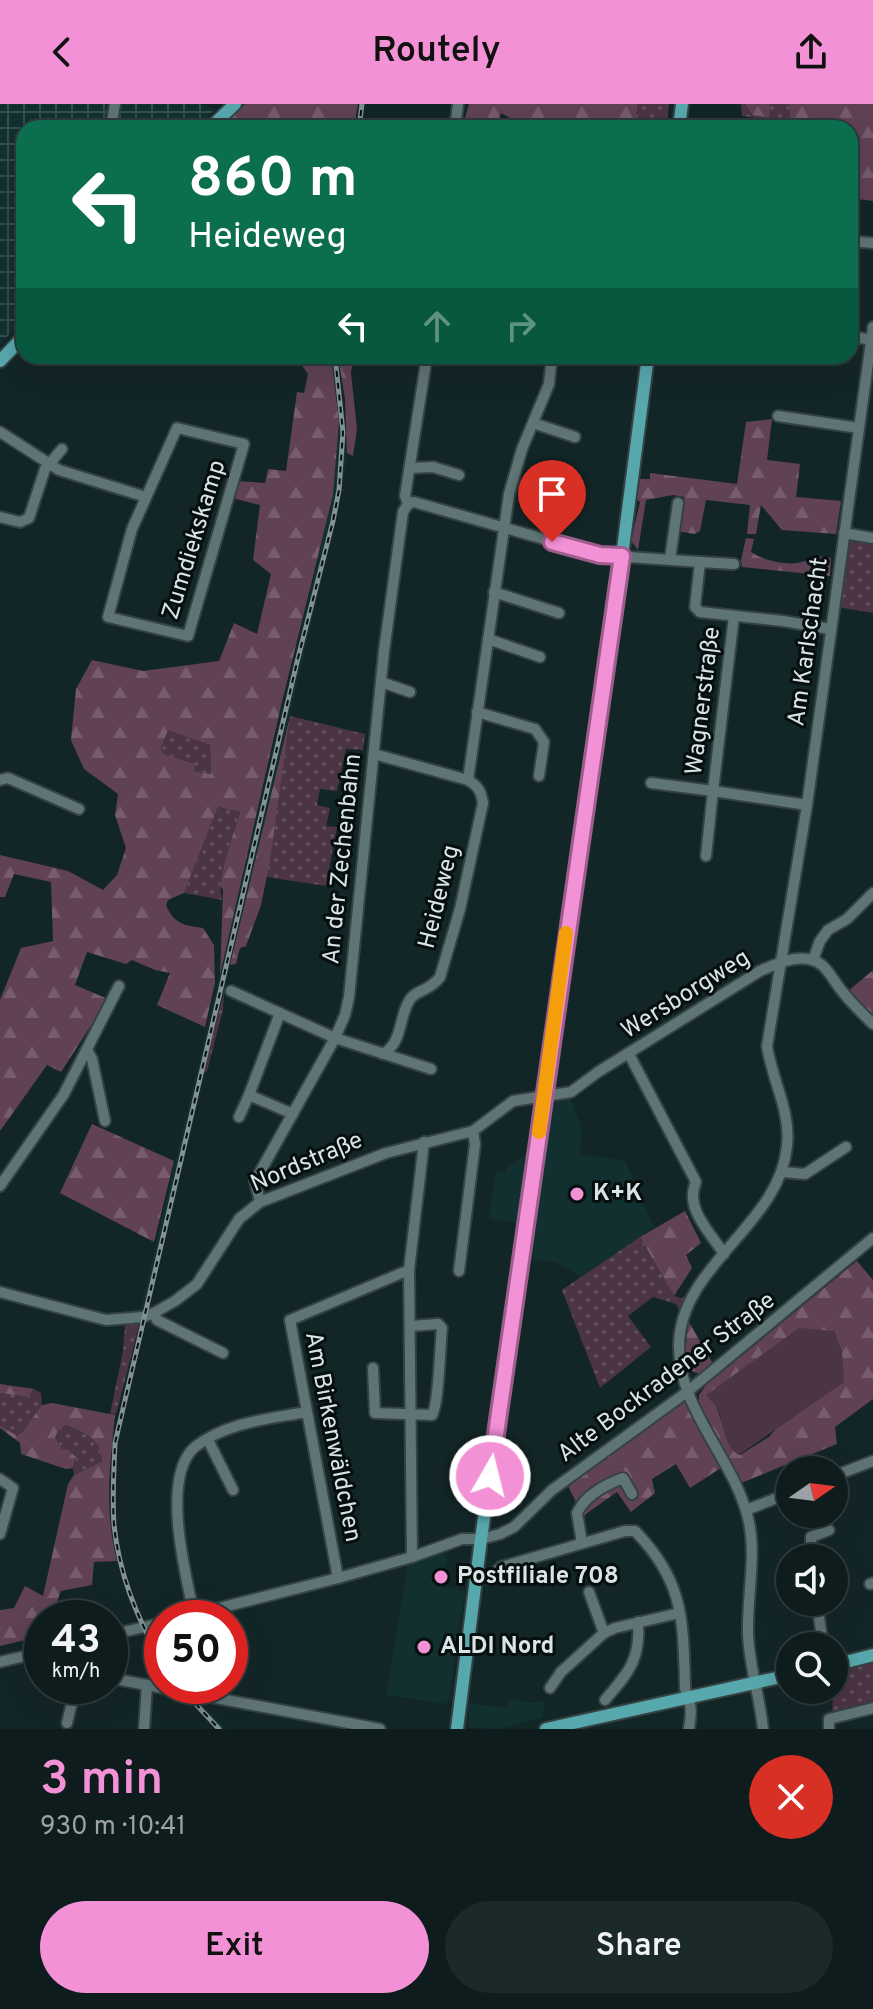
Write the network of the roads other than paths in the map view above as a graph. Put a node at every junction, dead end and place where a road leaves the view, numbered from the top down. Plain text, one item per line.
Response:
1 (235, 104) edge
2 (218, 120) edge
3 (873, 327) edge
4 (858, 338) edge
5 (871, 340) junction
6 (16, 344) edge
7 (871, 355) edge
8 (0, 361) edge
9 (426, 364) edge
10 (551, 364) edge
11 (647, 364) edge
12 (778, 416) dead end
13 (533, 423) junction
14 (859, 428) junction
15 (0, 432) edge
16 (575, 437) dead end
17 (62, 449) dead end
18 (49, 463) junction
19 (410, 468) junction
20 (459, 475) dead end
21 (146, 497) junction
22 (678, 503) dead end
23 (408, 504) junction
24 (0, 517) edge
25 (503, 528) junction
26 (844, 533) junction
27 (873, 538) edge
28 (622, 556) junction
29 (670, 559) junction
30 (700, 562) junction
31 (734, 564) dead end
32 (494, 592) junction
33 (559, 613) dead end
34 (734, 616) junction
35 (830, 629) junction
36 (488, 639) junction
37 (540, 657) dead end
38 (381, 682) junction
39 (410, 692) dead end
40 (477, 712) junction
41 (374, 754) junction
42 (539, 776) dead end
43 (0, 780) edge
44 (468, 780) junction
45 (651, 783) dead end
46 (713, 791) junction
47 (807, 805) junction
48 (79, 809) dead end
49 (706, 856) dead end
50 (873, 893) edge
51 (813, 960) junction
52 (779, 962) junction
53 (119, 986) dead end
54 (231, 991) dead end
55 (280, 1013) junction
56 (873, 1024) edge
57 (335, 1038) junction
58 (87, 1050) junction
59 (383, 1054) junction
60 (629, 1054) junction
61 (431, 1069) dead end
62 (249, 1095) junction
63 (544, 1095) junction
64 (293, 1114) junction
65 (239, 1117) dead end
66 (105, 1121) dead end
67 (473, 1131) junction
68 (424, 1142) junction
69 (846, 1147) dead end
70 (783, 1172) junction
71 (0, 1186) edge
72 (260, 1202) junction
73 (873, 1238) edge
74 (724, 1254) junction
75 (409, 1270) junction
76 (459, 1271) dead end
77 (0, 1292) edge
78 (154, 1313) junction
79 (411, 1326) junction
80 (223, 1353) dead end
81 (373, 1368) dead end
82 (687, 1392) junction
83 (306, 1412) junction
84 (409, 1414) junction
85 (208, 1440) junction
86 (873, 1461) edge
87 (848, 1471) edge
88 (0, 1479) edge
89 (233, 1490) dead end
90 (632, 1494) dead end
91 (776, 1498) edge
92 (746, 1510) junction
93 (829, 1530) dead end
94 (0, 1534) edge
95 (481, 1539) junction
96 (582, 1543) junction
97 (811, 1544) edge
98 (412, 1557) junction
99 (338, 1578) junction
100 (489, 1579) dead end
101 (589, 1592) dead end
102 (191, 1600) edge
103 (248, 1600) edge
104 (679, 1613) junction
105 (638, 1622) junction
106 (604, 1633) junction
107 (873, 1655) edge
108 (24, 1658) edge
109 (848, 1661) edge
110 (0, 1662) edge
111 (776, 1678) edge
112 (755, 1683) junction
113 (550, 1688) dead end
114 (688, 1697) junction
115 (605, 1700) dead end
116 (72, 1704) edge
117 (146, 1704) edge
118 (232, 1704) edge
119 (873, 1708) edge
120 (67, 1723) dead end
121 (322, 1724) edge
122 (144, 1729) edge
123 (380, 1729) edge
124 (457, 1729) edge
125 (546, 1729) edge
126 (689, 1729) edge
127 (763, 1729) edge
128 (829, 1729) edge

1 - 2 main road
3 - 5 street, Am Karlschacht
4 - 5 street
5 - 7 street, Am Karlschacht
6 - 8 main road
7 - 14 street, Am Karlschacht
9 - 19 street, An der Zechenbahn
10 - 13 street, Heideweg
11 - 28 main road
12 - 14 street
13 - 16 street
13 - 25 street, Heideweg
14 - 26 street, Am Karlschacht
15 - 18 street
17 - 18 street
18 - 21 street
18 - 24 street
19 - 20 street
19 - 23 street, An der Zechenbahn
21 - 21 street, Zumdiekskamp
22 - 29 street
23 - 25 street
23 - 38 street, An der Zechenbahn
25 - 28 street
25 - 32 street, Heideweg
26 - 27 street
26 - 35 street, Am Karlschacht
28 - 29 street
28 - 63 main road
29 - 30 street
30 - 31 street
30 - 34 street, Wagnerstraße
32 - 33 street
32 - 36 street, Heideweg
34 - 35 street, Wagnerstraße
34 - 46 street, Wagnerstraße
35 - 47 street, Am Karlschacht
36 - 37 street
36 - 40 street, Heideweg
38 - 39 street
38 - 41 street, An der Zechenbahn
40 - 42 street
40 - 44 street, Heideweg
41 - 44 street
41 - 57 street, An der Zechenbahn
43 - 48 street
44 - 59 street, Heideweg
45 - 46 street, Wagnerstraße
46 - 47 street, Wagnerstraße
46 - 49 street, Wagnerstraße
47 - 52 street, Am Karlschacht
50 - 51 street
51 - 52 street, Wersborgweg
51 - 56 street
52 - 60 street, Wersborgweg
52 - 70 street, Am Karlschacht
53 - 58 street
54 - 55 street
55 - 57 street
55 - 62 street
57 - 59 street
57 - 64 street, An der Zechenbahn
58 - 66 street
58 - 71 street
59 - 61 street
60 - 63 street, Wersborgweg
60 - 74 street
62 - 64 street
62 - 65 street
63 - 67 street, Nordstraße
63 - 95 main road
64 - 72 street, An der Zechenbahn
67 - 68 street, Nordstraße
67 - 76 street
68 - 72 street, Nordstraße
68 - 75 street
69 - 70 street
70 - 74 street
72 - 78 street, Nordstraße
73 - 82 street, Alte Bockradener Straße
74 - 82 street
75 - 79 street
75 - 83 street, Am Birkenwäldchen
77 - 78 street, Nordstraße
78 - 80 street
79 - 84 street
79 - 84 street
81 - 84 street
82 - 92 street
82 - 95 street, Alte Bockradener Straße
83 - 85 street
83 - 99 street, Am Birkenwäldchen
84 - 98 street
85 - 89 street
85 - 102 street
86 - 87 street
88 - 94 street
90 - 96 street
91 - 92 street
92 - 112 street
93 - 97 street
95 - 98 street, Alte Bockradener Straße
95 - 124 main road
96 - 100 street
96 - 104 street
98 - 99 street, Alte Bockradener Straße
99 - 103 street, Alte Bockradener Straße
101 - 106 street
104 - 105 street
104 - 114 street
105 - 106 street
105 - 115 street
106 - 113 street
107 - 109 main road
108 - 110 street
111 - 112 main road
112 - 114 main road
112 - 127 street
114 - 125 main road
114 - 126 street
116 - 120 street
117 - 122 street
118 - 121 street
119 - 128 street
121 - 123 street

